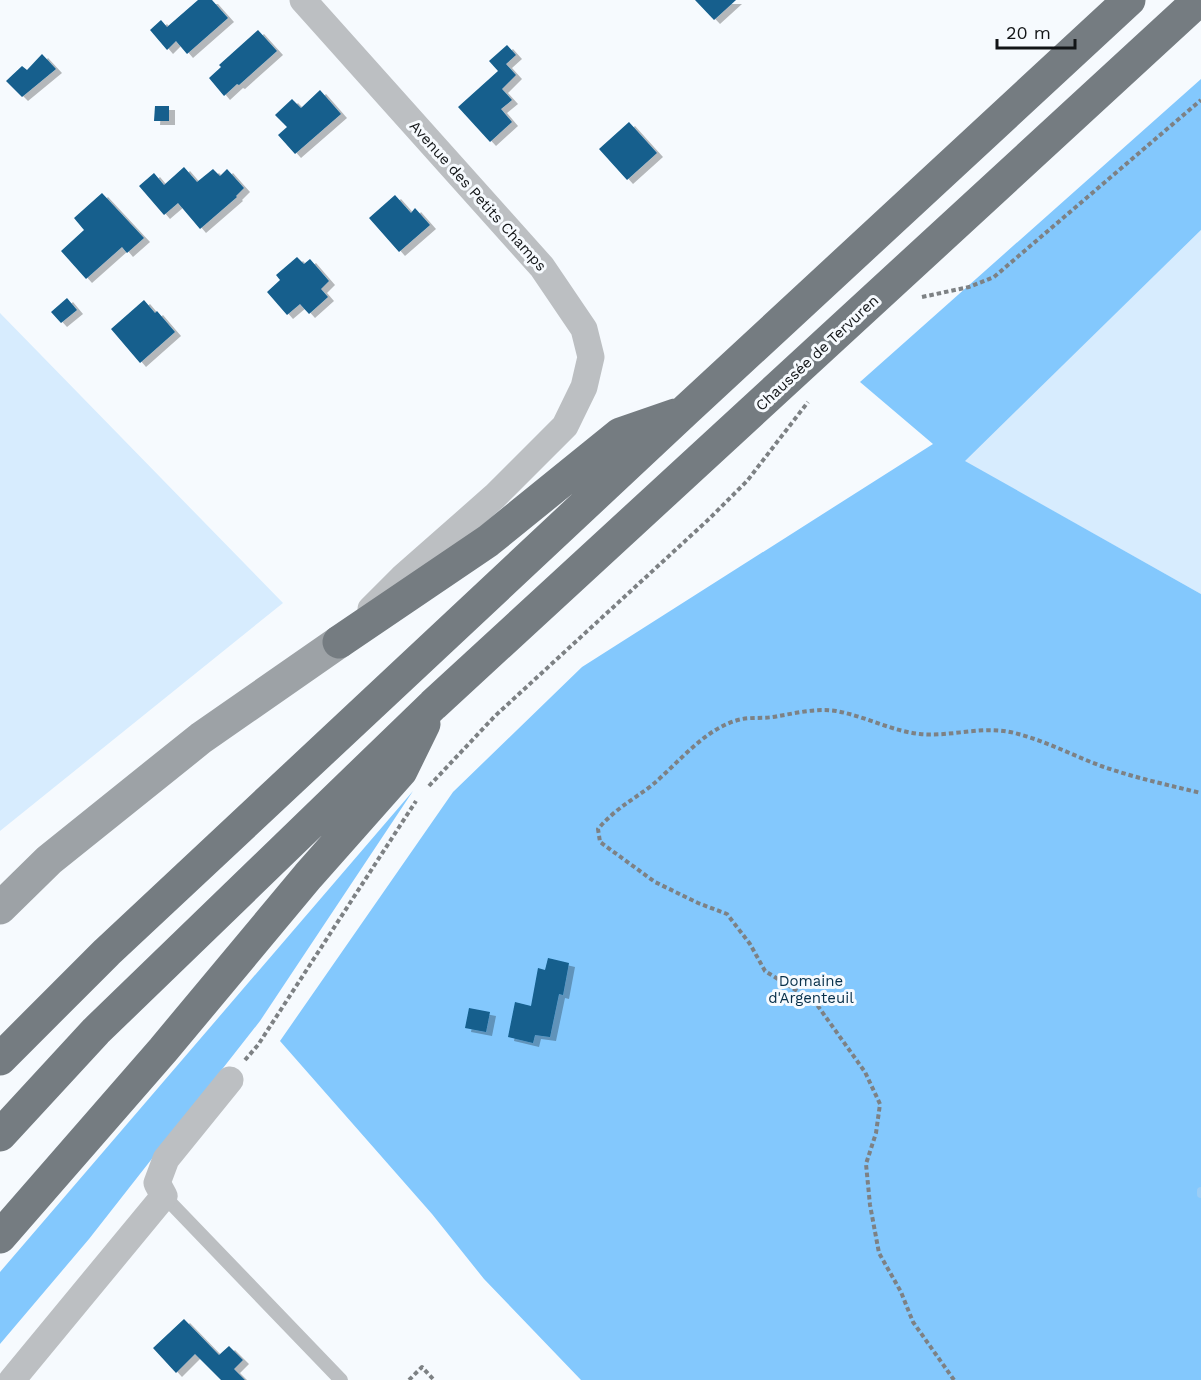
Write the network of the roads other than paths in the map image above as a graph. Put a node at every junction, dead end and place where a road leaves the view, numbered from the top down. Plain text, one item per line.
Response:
1 (303, 0) edge
2 (1129, 0) edge
3 (1199, 0) edge
4 (685, 411) junction
5 (339, 642) junction
6 (433, 705) junction
7 (0, 908) edge
8 (0, 1059) edge
9 (230, 1080) road end
10 (0, 1135) edge
11 (164, 1196) junction
12 (0, 1237) edge
13 (12, 1380) edge
14 (341, 1380) edge

1 - 5 street, Avenue des Petits Champs
2 - 4 highway
3 - 6 highway, Chaussée de Tervuren
4 - 5 highway
4 - 8 highway
5 - 7 street
6 - 10 highway, Chaussée de Tervuren
6 - 12 highway
9 - 11 street
11 - 13 street
11 - 14 lane

